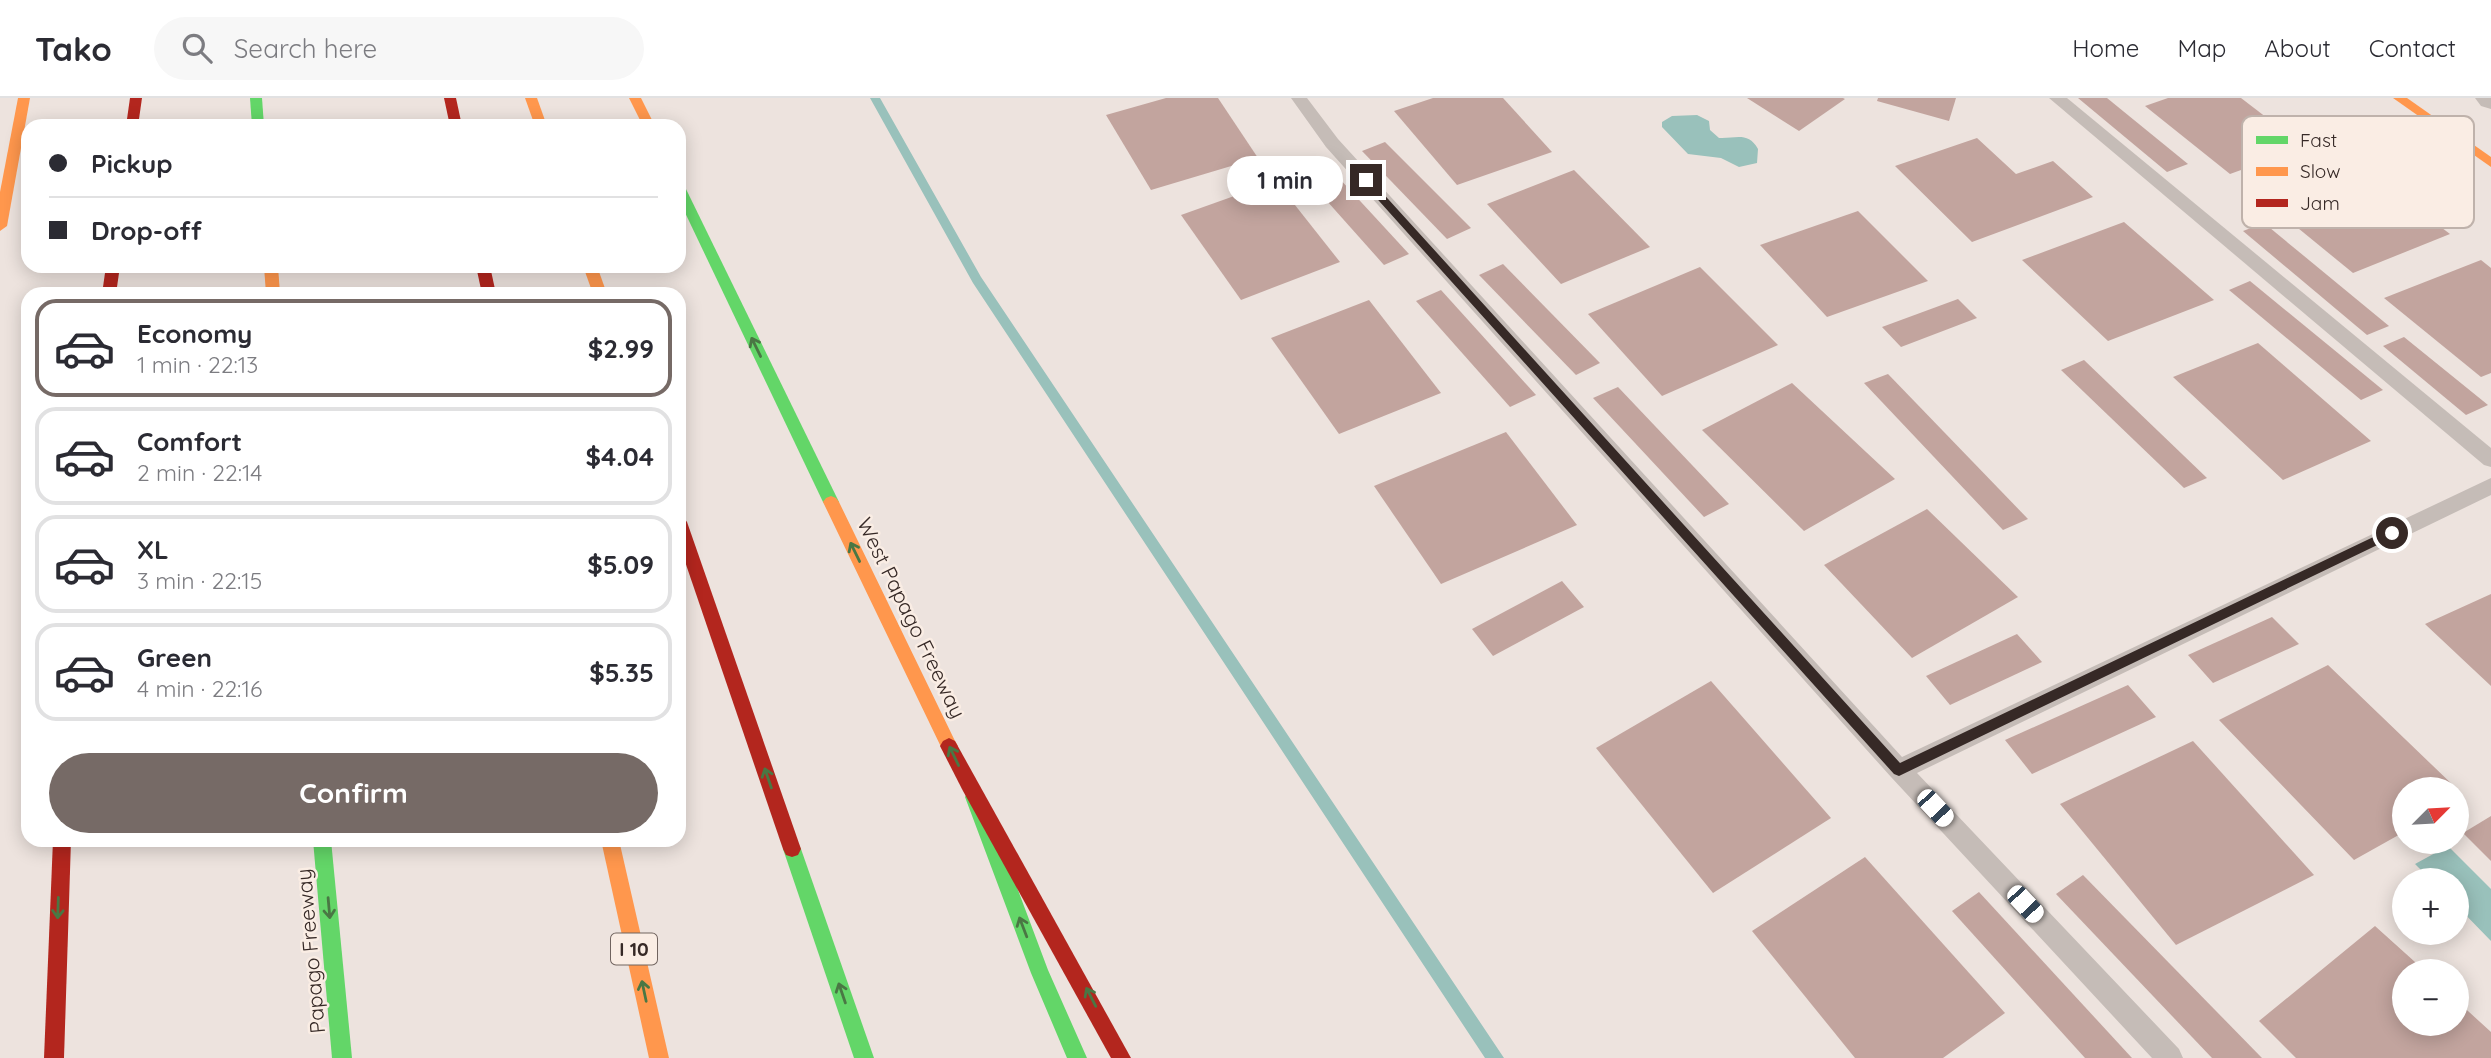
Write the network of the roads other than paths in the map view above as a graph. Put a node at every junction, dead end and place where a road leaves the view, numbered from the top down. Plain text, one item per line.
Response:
1 (18, 98) edge
2 (24, 98) edge
3 (136, 98) edge
4 (256, 98) edge
5 (450, 98) edge
6 (531, 98) edge
7 (635, 98) edge
8 (1299, 98) edge
9 (2057, 98) edge
10 (2399, 98) edge
11 (2424, 116) edge
12 (133, 119) edge
13 (258, 119) edge
14 (454, 119) edge
15 (538, 119) edge
16 (646, 119) edge
17 (2474, 151) edge
18 (0, 160) edge
19 (2491, 163) edge
20 (686, 201) edge
21 (0, 226) edge
22 (2491, 459) edge
23 (2491, 486) edge
24 (686, 542) edge
25 (1899, 770) junction
26 (974, 797) junction
27 (62, 847) edge
28 (324, 847) edge
29 (612, 847) edge
30 (54, 1058) edge
31 (342, 1058) edge
32 (659, 1058) edge
33 (864, 1058) edge
34 (1077, 1058) edge
35 (1121, 1058) edge
36 (2170, 1058) edge

1 - 18 main road
2 - 21 main road
3 - 12 main road
4 - 13 main road
5 - 14 main road
6 - 15 main road
7 - 16 main road
8 - 25 lane
9 - 22 lane
10 - 11 main road
17 - 19 main road
26 -> 20 main road, West Papago Freeway
23 - 25 lane
33 -> 24 main road
25 - 36 lane
34 -> 26 main road
35 -> 26 main road, West Papago Freeway
27 -> 30 main road
28 -> 31 main road, Papago Freeway
32 -> 29 main road, I 10

